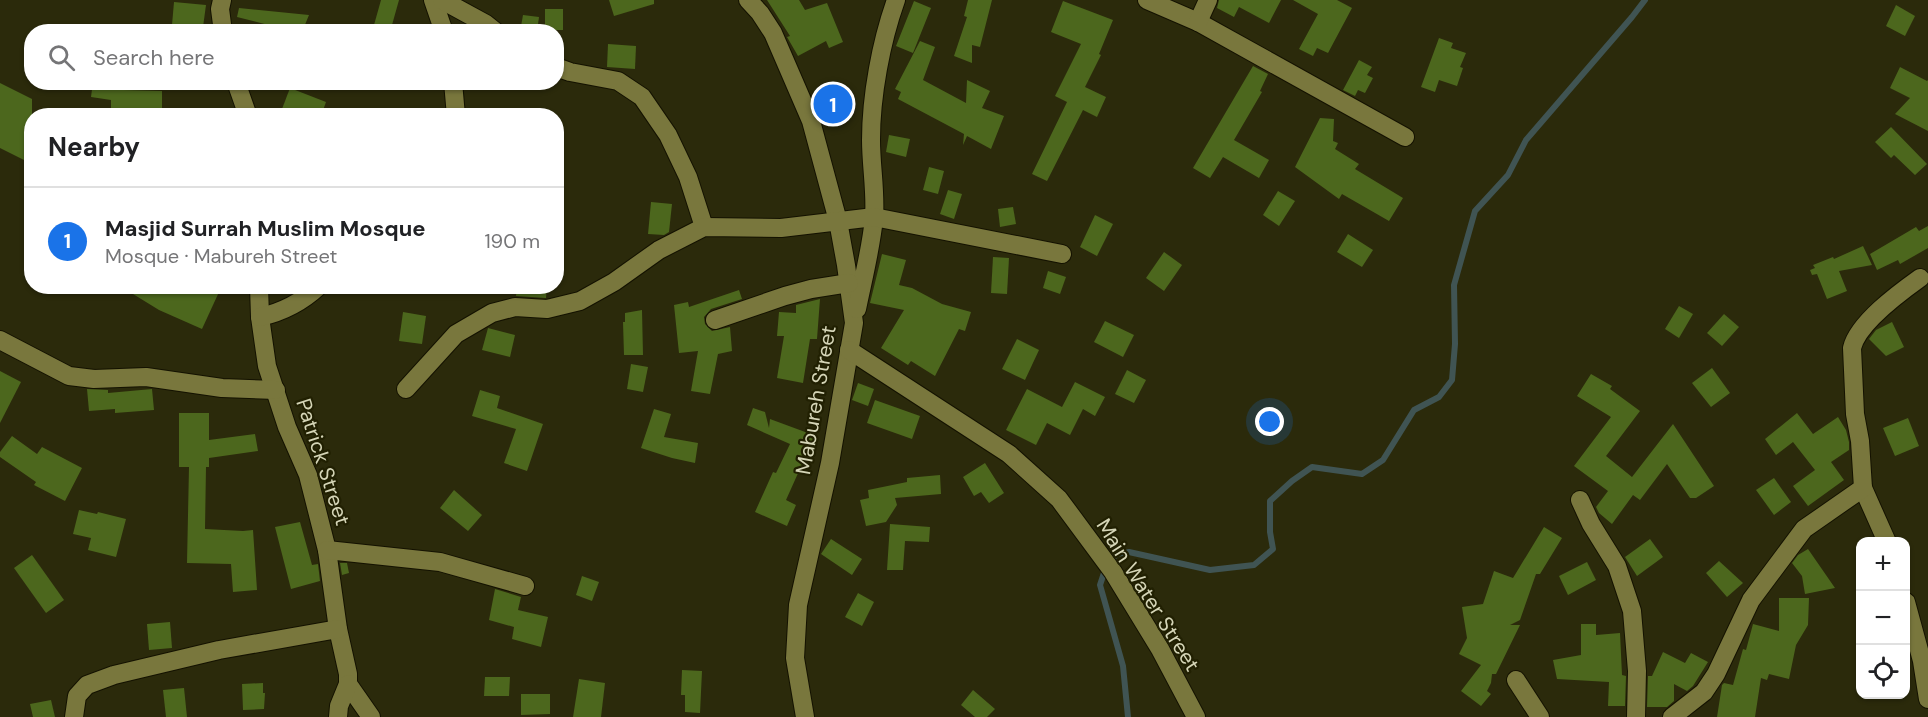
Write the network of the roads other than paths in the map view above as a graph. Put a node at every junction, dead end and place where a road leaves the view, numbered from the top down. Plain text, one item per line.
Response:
1 (222, 0) edge
2 (433, 0) edge
3 (442, 0) edge
4 (748, 0) edge
5 (896, 0) edge
6 (1147, 0) edge
7 (1208, 0) edge
8 (1198, 22) junction
9 (222, 24) edge
10 (441, 24) edge
11 (486, 24) edge
12 (564, 70) edge
13 (239, 90) edge
14 (454, 90) edge
15 (245, 108) edge
16 (455, 108) edge
17 (1405, 137) dead end
18 (874, 217) junction
19 (838, 221) junction
20 (704, 227) junction
21 (1062, 254) dead end
22 (1920, 278) dead end
23 (849, 283) junction
24 (259, 294) edge
25 (311, 294) edge
26 (260, 317) junction
27 (715, 320) dead end
28 (854, 323) junction
29 (0, 340) edge
30 (849, 350) junction
31 (406, 388) dead end
32 (276, 390) junction
33 (1863, 488) junction
34 (1580, 500) dead end
35 (1885, 537) edge
36 (327, 550) junction
37 (525, 586) dead end
38 (1910, 619) edge
39 (338, 630) junction
40 (1516, 680) dead end
41 (348, 684) junction
42 (1928, 699) edge
43 (74, 717) edge
44 (338, 717) edge
45 (371, 717) edge
46 (805, 717) edge
47 (1196, 717) edge
48 (1540, 717) edge
49 (1636, 717) edge
50 (1672, 717) edge

1 - 9 street
2 - 10 street
3 - 11 street
4 - 19 street, Mabureh Street
5 - 18 street
6 - 8 street
7 - 8 street
8 - 17 street
12 - 20 street
13 - 15 street
14 - 16 street
18 - 19 street
18 - 21 street
18 - 28 street
19 - 20 street
19 - 23 street, Mabureh Street
20 - 31 street
22 - 33 street
23 - 27 street
23 - 28 street, Mabureh Street
24 - 26 street, Patrick Street
25 - 26 street
26 - 32 street, Patrick Street
28 - 30 street, Mabureh Street
29 - 32 street
30 - 46 street, Mabureh Street
30 - 47 street, Main Water Street
32 - 36 street, Patrick Street
33 - 35 street
33 - 50 street
34 - 49 street
36 - 37 street
36 - 39 street, Patrick Street
38 - 42 street
39 - 41 street, Patrick Street
39 - 43 street
40 - 48 street
41 - 44 street
41 - 45 street, Patrick Street

